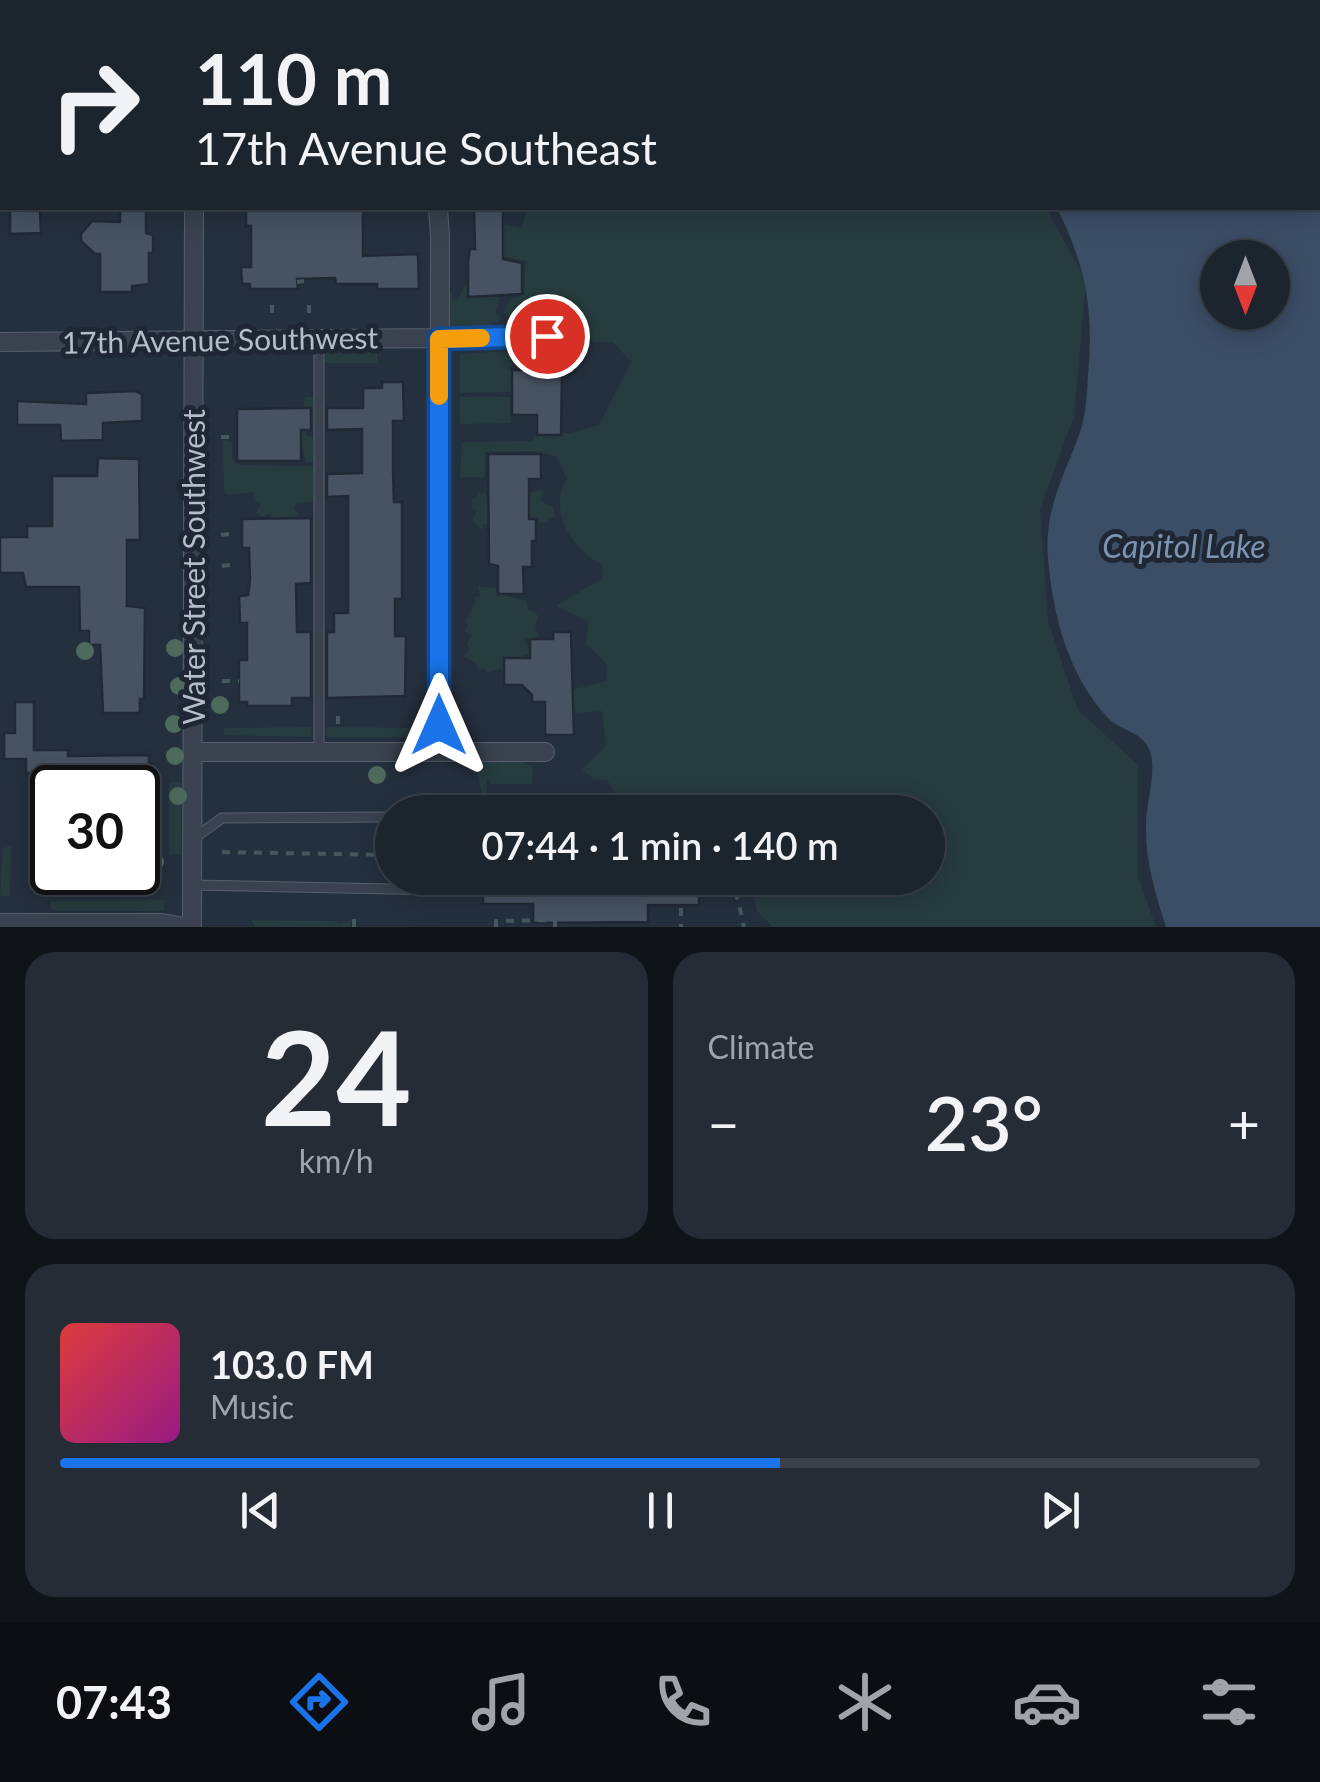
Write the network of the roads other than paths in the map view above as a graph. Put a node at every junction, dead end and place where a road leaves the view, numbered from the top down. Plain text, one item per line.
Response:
1 (194, 210) edge
2 (438, 210) edge
3 (547, 336) dead end
4 (439, 339) junction
5 (196, 341) junction
6 (319, 341) junction
7 (0, 342) edge
8 (439, 750) junction
9 (319, 751) junction
10 (194, 752) junction
11 (546, 752) dead end
12 (375, 816) edge
13 (193, 839) junction
14 (192, 885) junction
15 (375, 889) edge
16 (0, 924) edge
17 (184, 927) edge
18 (192, 927) edge

1 - 5 street, Water Street Southwest
2 - 4 street
3 - 4 street, 17th Avenue Southwest
4 - 6 street, 17th Avenue Southwest
4 - 8 street
5 - 6 street, 17th Avenue Southwest
5 - 7 street, 17th Avenue Southwest
5 - 10 street, Water Street Southwest
6 - 9 lane
8 - 9 street
8 - 11 street
9 - 10 street
10 - 13 street, Water Street Southwest
12 - 13 lane
13 - 14 street, Water Street Southwest
14 - 15 lane
14 - 18 street, Water Street Southwest
16 - 17 street

